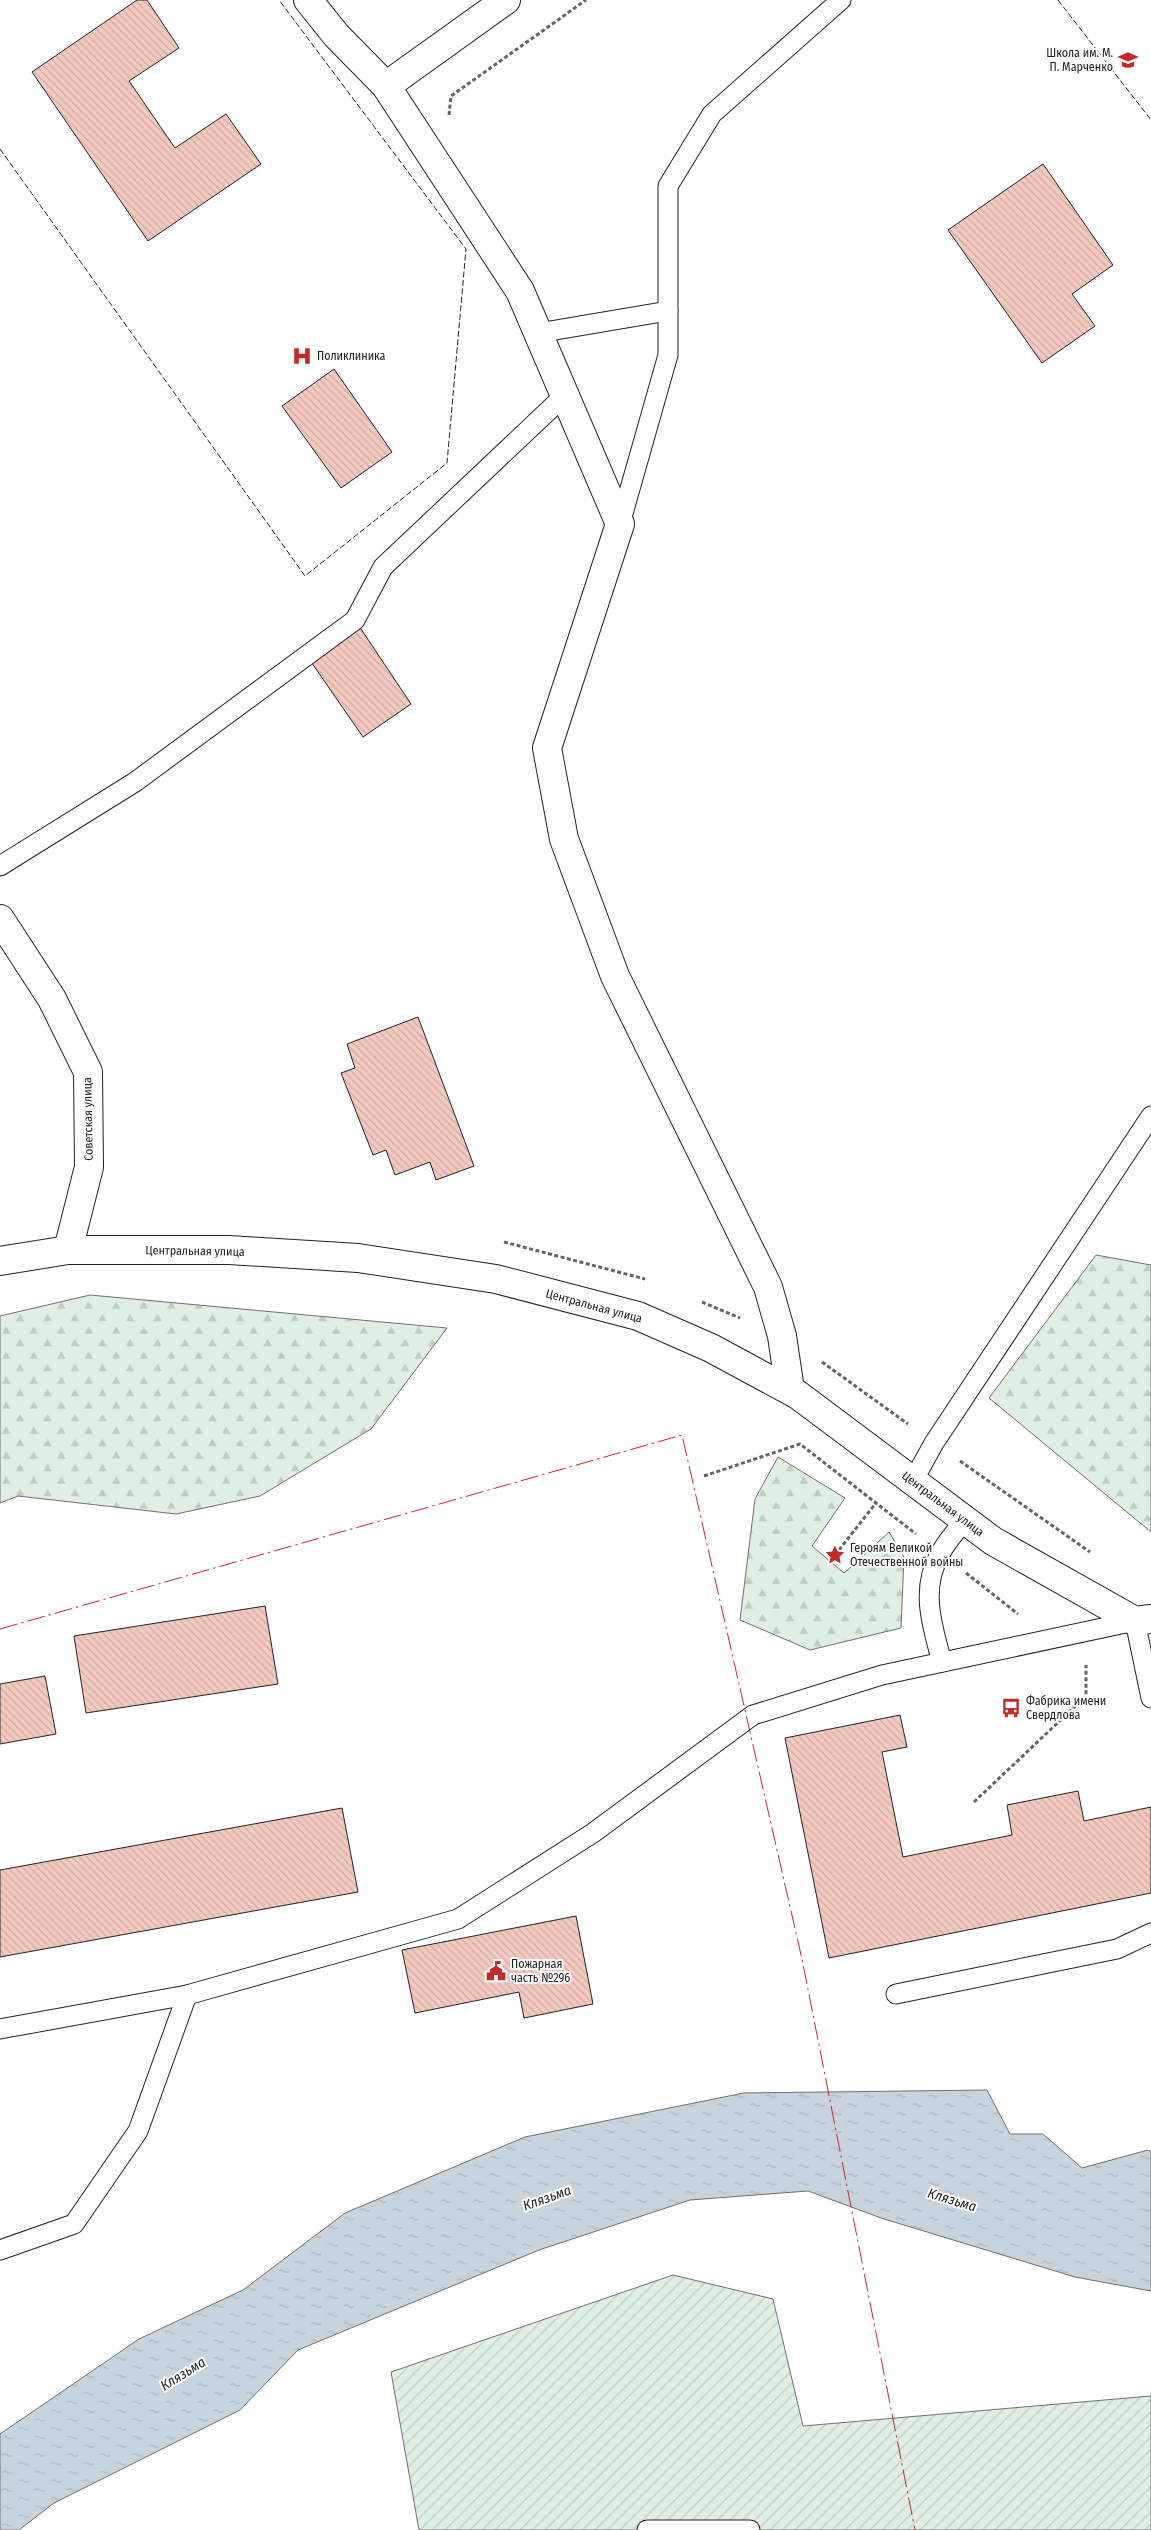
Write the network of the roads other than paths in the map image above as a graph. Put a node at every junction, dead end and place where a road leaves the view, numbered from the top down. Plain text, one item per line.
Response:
1 (308, 0) edge
2 (506, 0) edge
3 (841, 0) edge
4 (386, 86) junction
5 (668, 311) junction
6 (538, 334) junction
7 (565, 395) junction
8 (620, 524) junction
9 (0, 866) edge
10 (0, 919) edge
11 (1151, 1116) edge
12 (68, 1250) junction
13 (0, 1261) edge
14 (790, 1390) junction
15 (913, 1481) junction
16 (964, 1520) junction
17 (1143, 1620) edge
18 (942, 1662) junction
19 (1151, 1698) edge
20 (1151, 1933) edge
21 (896, 1994) dead end
22 (187, 1995) junction
23 (0, 2029) edge
24 (0, 2250) edge
25 (647, 2530) edge
26 (750, 2530) edge

1 - 4 street
2 - 4 street
3 - 5 lane
4 - 6 street
5 - 6 lane
5 - 8 lane
6 - 7 street
7 - 8 street
7 - 9 lane
8 - 14 street
10 - 12 street, Советская улица
11 - 15 lane
12 - 13 street, Центральная улица
12 - 14 street, Центральная улица
14 - 15 street, Центральная улица
15 - 16 street, Центральная улица
16 - 17 street, Центральная улица
16 - 18 lane
17 - 18 lane
17 - 19 lane
18 - 22 lane
20 - 21 lane
22 - 23 lane
22 - 24 lane
25 - 26 lane

